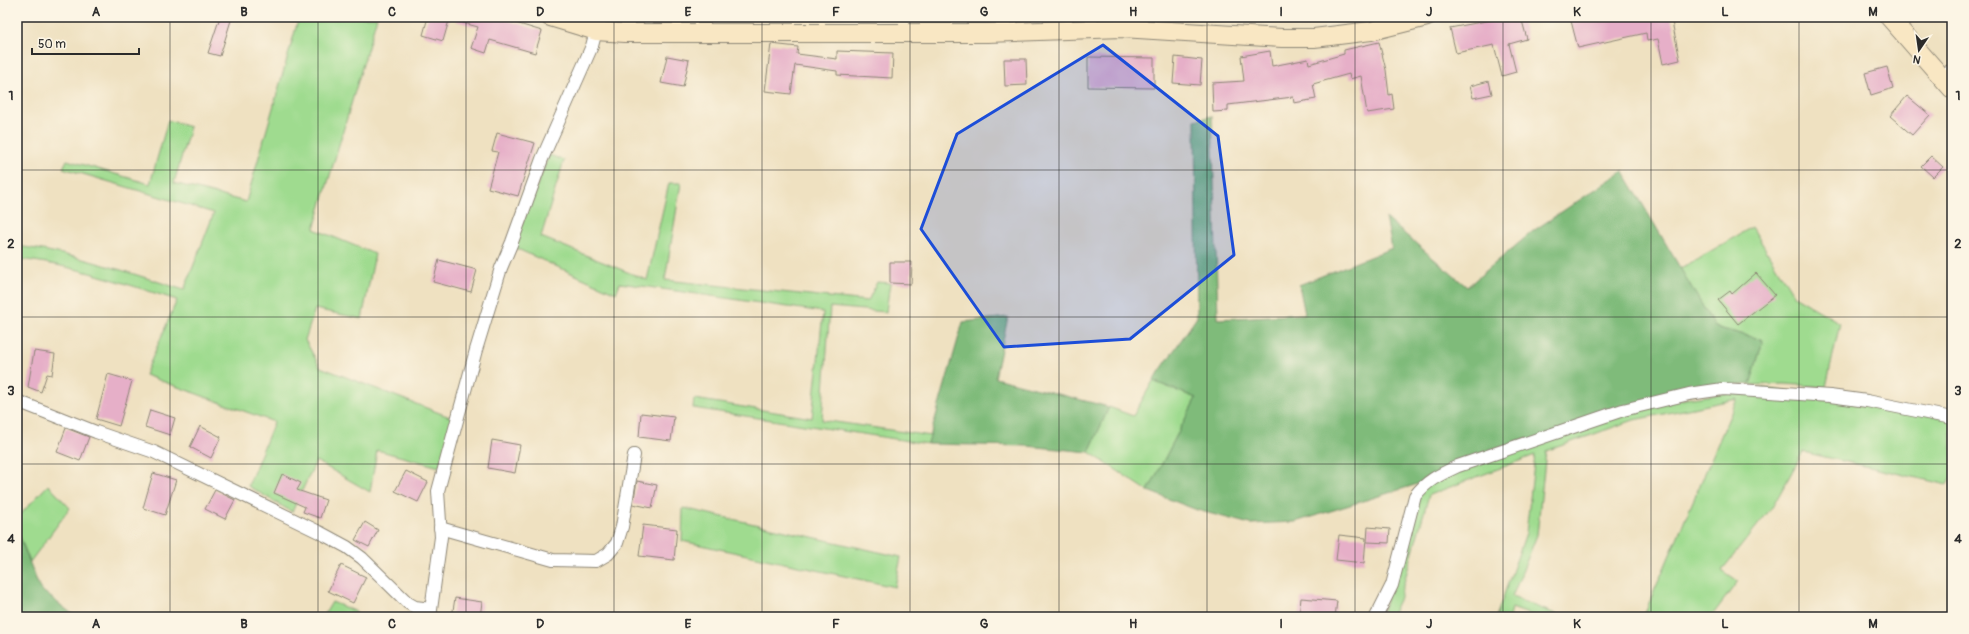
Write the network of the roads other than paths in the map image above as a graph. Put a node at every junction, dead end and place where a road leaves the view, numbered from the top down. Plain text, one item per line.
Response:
1 (550, 17) edge
2 (1427, 17) edge
3 (1889, 17) edge
4 (596, 32) junction
5 (1948, 79) edge
6 (17, 400) edge
7 (1952, 418) edge
8 (634, 455) dead end
9 (440, 528) junction
10 (430, 613) edge
11 (1376, 617) edge

1 - 4 street
2 - 4 street
3 - 5 street
4 - 9 street
6 - 10 street
7 - 11 street
8 - 9 street
9 - 10 street

